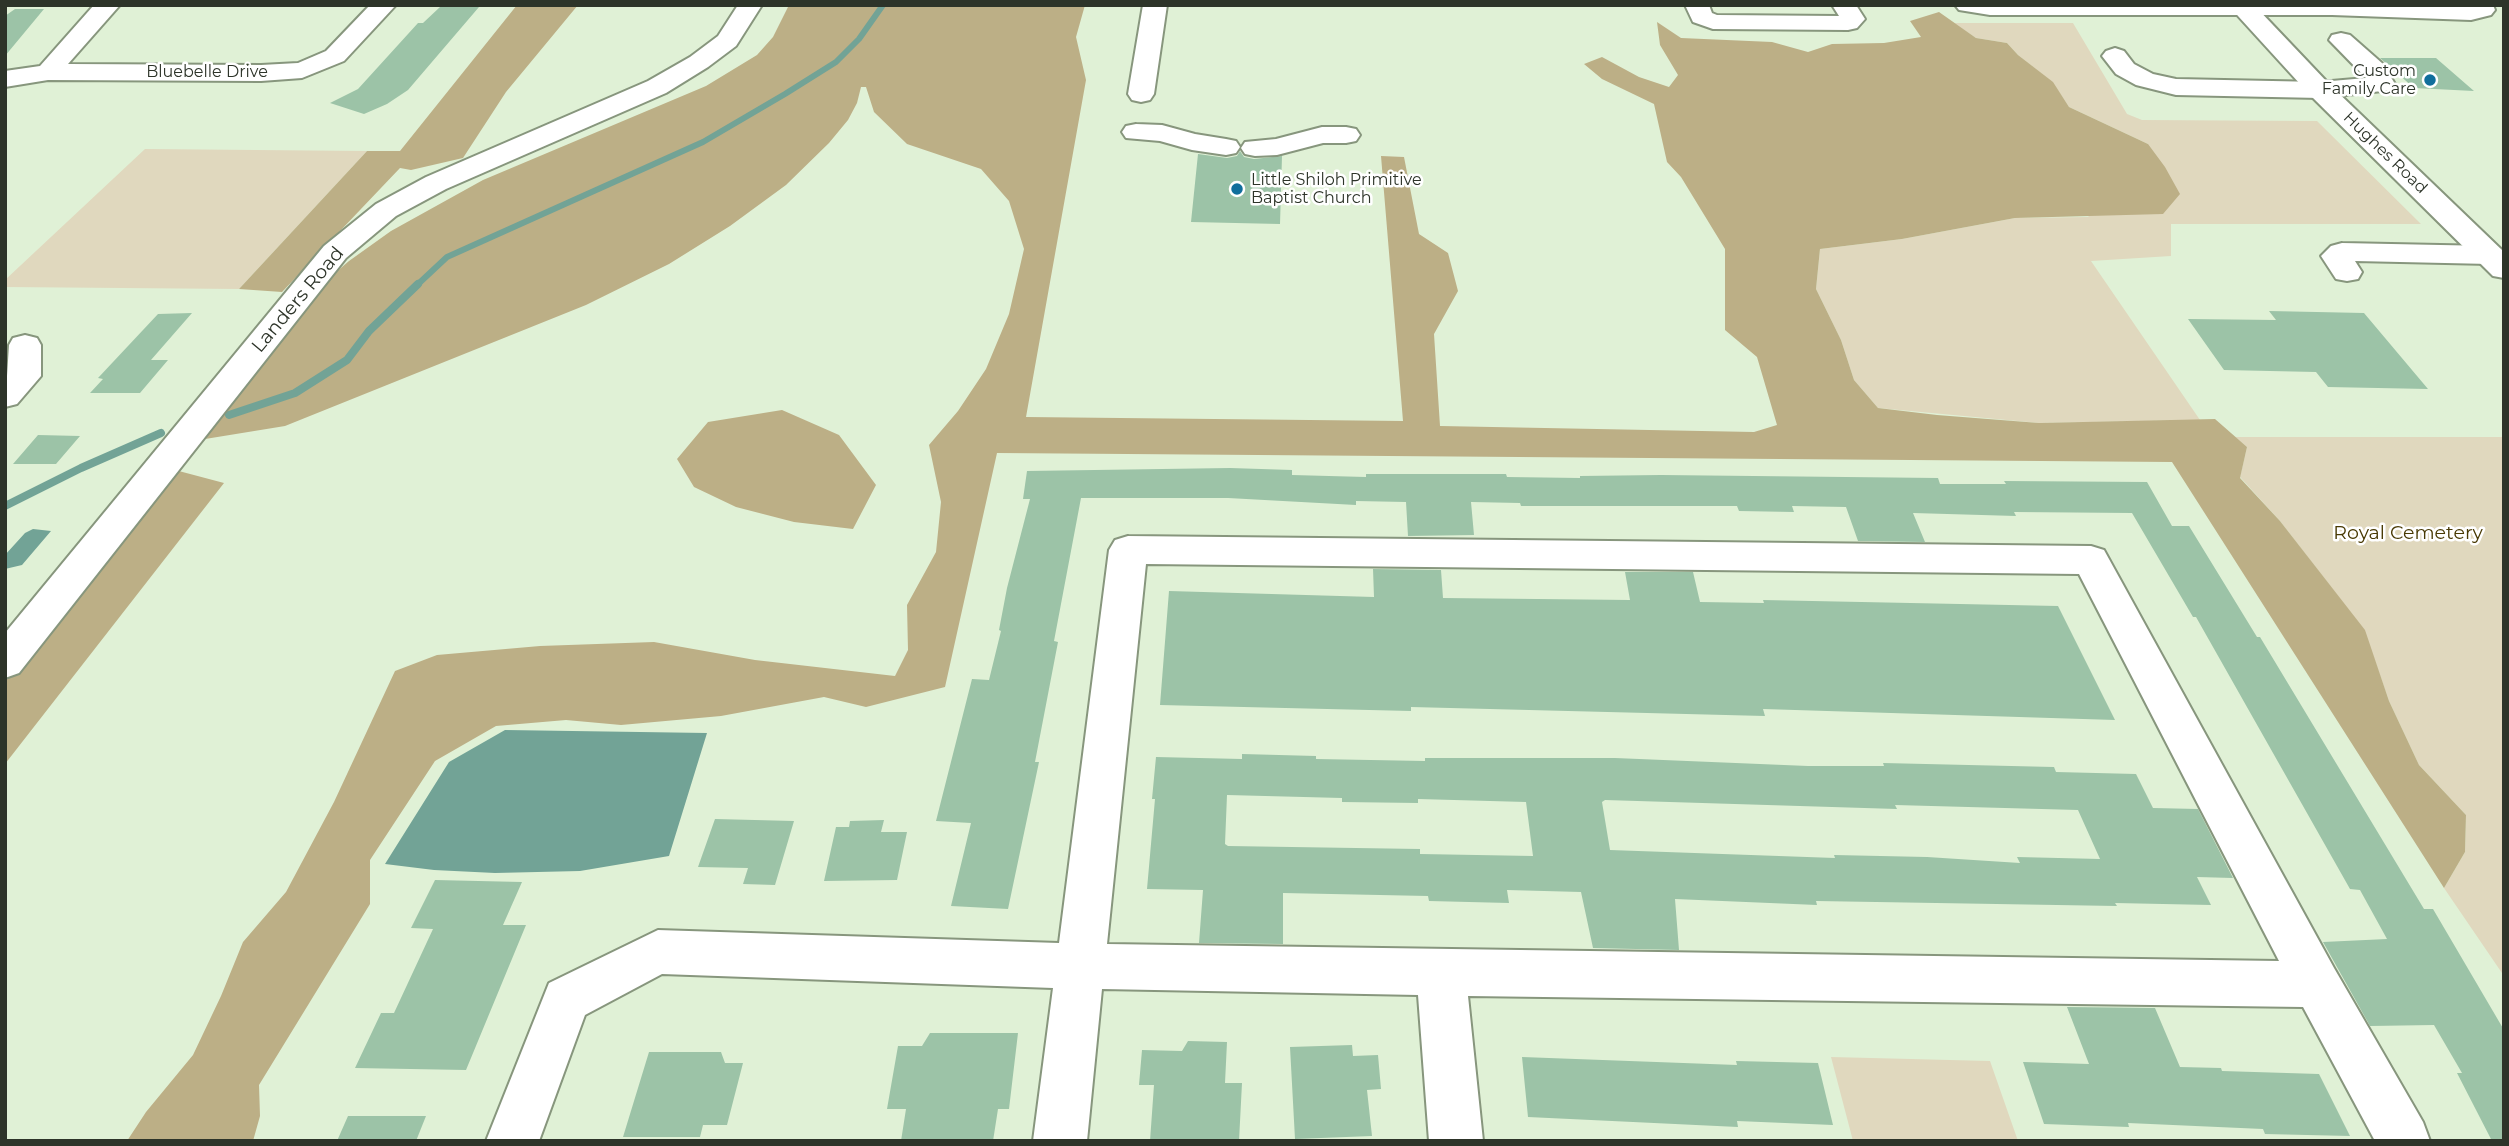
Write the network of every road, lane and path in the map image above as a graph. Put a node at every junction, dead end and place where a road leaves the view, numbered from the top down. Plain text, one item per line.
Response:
1 (108, 5) edge
2 (384, 5) edge
3 (750, 5) edge
4 (1155, 5) edge
5 (1697, 5) edge
6 (1844, 5) edge
7 (2481, 5) edge
8 (1970, 6) edge
9 (2241, 6) edge
10 (2341, 40) dead end
11 (2115, 56) dead end
12 (48, 72) junction
13 (5, 79) edge
14 (2320, 90) junction
15 (1141, 94) dead end
16 (1136, 132) dead end
17 (1346, 135) dead end
18 (1226, 147) dead end
19 (1255, 148) dead end
20 (2497, 262) edge
21 (2347, 272) dead end
22 (24, 345) dead end
23 (5, 396) edge
24 (5, 662) edge
25 (1079, 966) junction
26 (1441, 973) junction
27 (2317, 984) junction
28 (512, 1141) edge
29 (1060, 1141) edge
30 (1456, 1141) edge
31 (2404, 1141) edge

1 - 12 street
2 - 12 street, Bluebelle Drive
3 - 24 street, Landers Road
4 - 15 street
5 - 6 street
7 - 9 street
8 - 9 street
9 - 14 street, Hughes Road
10 - 14 street
11 - 14 street
12 - 13 street, Bluebelle Drive
14 - 20 street, Hughes Road
16 - 18 street
17 - 19 street
20 - 21 street
22 - 23 street
25 - 26 street
25 - 27 street
25 - 28 street
25 - 29 street
26 - 27 street
26 - 30 street
27 - 31 street

